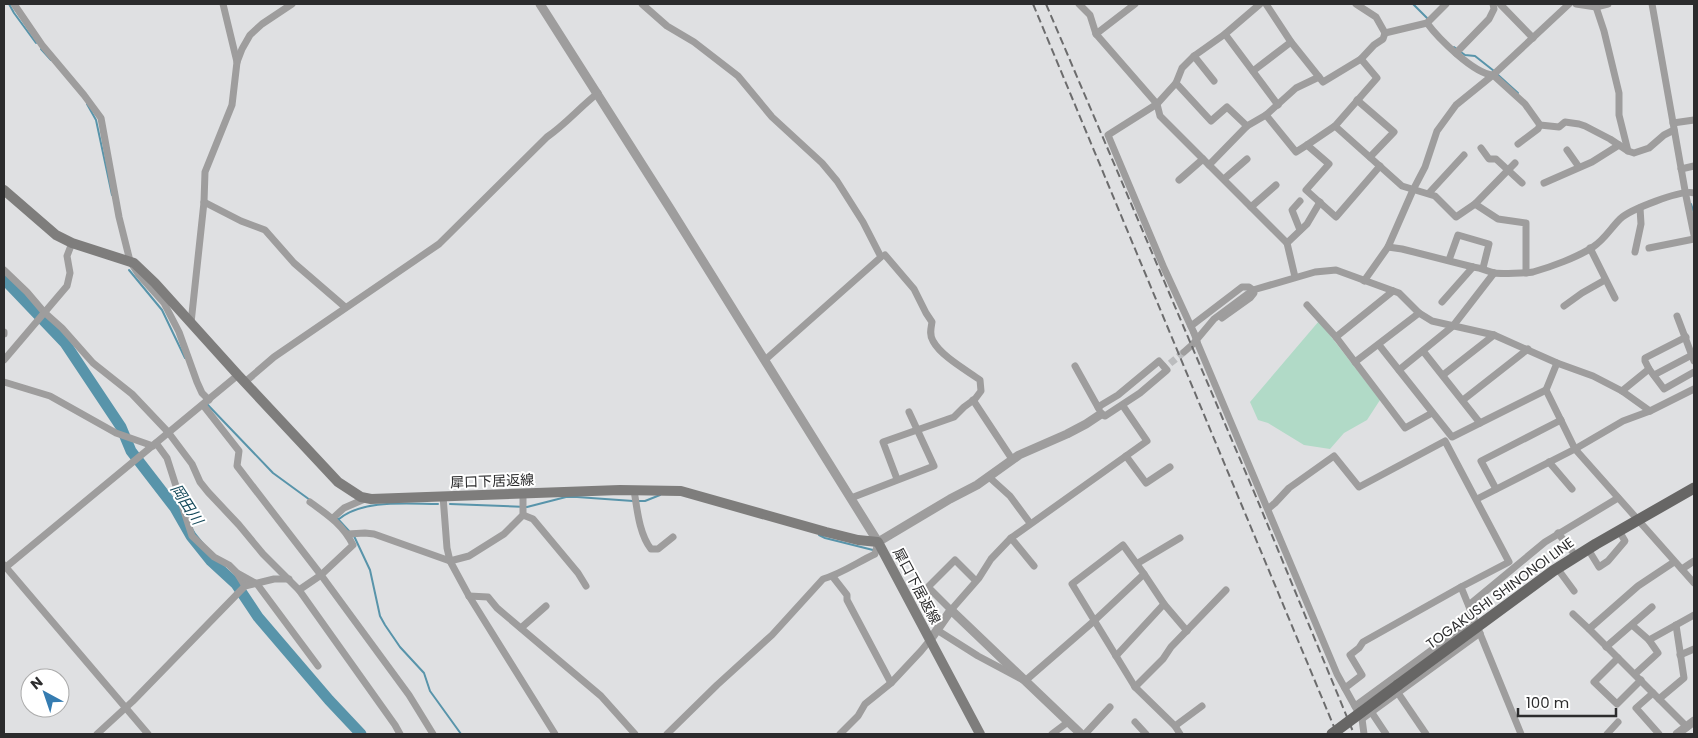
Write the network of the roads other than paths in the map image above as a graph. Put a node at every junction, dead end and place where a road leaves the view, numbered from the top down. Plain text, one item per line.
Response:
1 (14, 4) edge
2 (223, 4) edge
3 (292, 4) edge
4 (540, 4) edge
5 (642, 4) edge
6 (1079, 4) edge
7 (1136, 4) edge
8 (1260, 4) edge
9 (1266, 4) edge
10 (1356, 4) edge
11 (1446, 4) edge
12 (1493, 4) edge
13 (1500, 4) edge
14 (1569, 4) edge
15 (1576, 4) edge
16 (1652, 4) edge
17 (1601, 5) edge
18 (1427, 23) junction
19 (1385, 33) junction
20 (1096, 34) junction
21 (1225, 34) junction
22 (1533, 38) junction
23 (1291, 42) junction
24 (1457, 51) junction
25 (1194, 56) junction
26 (1361, 59) junction
27 (237, 62) junction
28 (1254, 71) junction
29 (1495, 73) junction
30 (1319, 77) junction
31 (1214, 80) dead end
32 (1176, 83) junction
33 (598, 93) junction
34 (1357, 100) junction
35 (1157, 104) junction
36 (1278, 104) junction
37 (1266, 115) junction
38 (1694, 120) edge
39 (1540, 125) junction
40 (1247, 126) junction
41 (1335, 126) junction
42 (1674, 127) junction
43 (1518, 144) dead end
44 (1308, 145) junction
45 (1619, 145) junction
46 (1481, 148) dead end
47 (1567, 150) dead end
48 (1628, 151) junction
49 (1464, 155) dead end
50 (1370, 157) junction
51 (1203, 159) junction
52 (1247, 159) dead end
53 (1515, 164) dead end
54 (1209, 165) junction
55 (1380, 166) junction
56 (1694, 166) edge
57 (1579, 167) junction
58 (1681, 169) junction
59 (1508, 171) junction
60 (1179, 180) dead end
61 (1224, 180) junction
62 (1544, 183) dead end
63 (1522, 184) dead end
64 (1276, 185) dead end
65 (4, 190) edge
66 (1413, 190) junction
67 (1685, 192) junction
68 (1429, 193) junction
69 (1694, 193) edge
70 (1300, 201) dead end
71 (204, 202) junction
72 (1320, 202) junction
73 (1475, 204) junction
74 (1251, 207) junction
75 (1640, 208) junction
76 (1300, 230) junction
77 (1694, 235) edge
78 (1694, 239) edge
79 (72, 243) junction
80 (1287, 243) junction
81 (1388, 248) junction
82 (1590, 248) junction
83 (1649, 248) dead end
84 (1635, 252) dead end
85 (885, 255) dead end
86 (1449, 260) junction
87 (130, 262) junction
88 (1473, 267) junction
89 (1483, 268) junction
90 (4, 270) edge
91 (1494, 273) junction
92 (1526, 273) junction
93 (1295, 277) junction
94 (1605, 280) junction
95 (1364, 281) junction
96 (1253, 290) junction
97 (1393, 291) junction
98 (1615, 298) dead end
99 (1442, 302) dead end
100 (1307, 305) dead end
101 (1564, 306) dead end
102 (344, 307) junction
103 (44, 312) junction
104 (1419, 313) junction
105 (1677, 316) dead end
106 (191, 323) junction
107 (1191, 326) junction
108 (1453, 326) junction
109 (1494, 335) junction
110 (1686, 336) junction
111 (1336, 337) junction
112 (1198, 343) junction
113 (1379, 345) junction
114 (1528, 349) junction
115 (1423, 351) junction
116 (1184, 352) tunnel mouth
117 (1693, 358) edge
118 (4, 360) edge
119 (765, 360) junction
120 (1355, 362) junction
121 (1556, 363) junction
122 (1075, 366) dead end
123 (1399, 370) junction
124 (1162, 371) tunnel mouth
125 (1651, 372) junction
126 (1694, 372) edge
127 (1443, 376) junction
128 (241, 378) junction
129 (4, 382) edge
130 (1664, 389) junction
131 (1546, 390) junction
132 (1694, 390) edge
133 (1622, 391) junction
134 (973, 400) junction
135 (1463, 400) junction
136 (1672, 400) junction
137 (206, 402) junction
138 (1123, 406) junction
139 (1099, 410) junction
140 (1650, 411) junction
141 (909, 412) dead end
142 (1432, 413) junction
143 (1561, 420) junction
144 (1480, 424) junction
145 (917, 431) junction
146 (168, 432) junction
147 (154, 444) junction
148 (1575, 449) junction
149 (1126, 456) junction
150 (1012, 459) junction
151 (1549, 462) junction
152 (1170, 467) dead end
153 (989, 477) junction
154 (897, 479) junction
155 (1694, 488) edge
156 (1496, 489) junction
157 (634, 490) junction
158 (1572, 490) dead end
159 (523, 493) junction
160 (443, 496) junction
161 (368, 498) junction
162 (851, 498) junction
163 (1618, 498) junction
164 (1477, 499) junction
165 (310, 502) dead end
166 (1268, 508) junction
167 (523, 514) junction
168 (335, 516) junction
169 (1638, 520) junction
170 (1030, 523) junction
171 (1619, 530) junction
172 (1558, 533) junction
173 (351, 534) junction
174 (673, 537) dead end
175 (1011, 538) junction
176 (1180, 538) dead end
177 (878, 542) junction
178 (1572, 551) dead end
179 (1591, 554) dead end
180 (1694, 561) edge
181 (450, 562) junction
182 (1674, 562) junction
183 (1138, 563) junction
184 (1512, 564) junction
185 (5, 566) edge
186 (1034, 566) dead end
187 (1557, 568) junction
188 (1682, 569) junction
189 (237, 573) junction
190 (1144, 574) junction
191 (320, 575) junction
192 (833, 577) junction
193 (290, 579) junction
194 (1693, 580) edge
195 (976, 581) junction
196 (257, 584) junction
197 (245, 586) junction
198 (586, 586) dead end
199 (1461, 587) junction
200 (299, 590) junction
201 (1226, 590) dead end
202 (1574, 591) dead end
203 (469, 596) junction
204 (1164, 604) junction
205 (1469, 605) junction
206 (546, 606) dead end
207 (1652, 607) dead end
208 (952, 610) junction
209 (1573, 614) dead end
210 (1694, 615) edge
211 (1094, 621) junction
212 (1632, 624) junction
213 (1676, 624) junction
214 (1477, 626) junction
215 (521, 628) junction
216 (1589, 629) junction
217 (937, 630) junction
218 (1187, 631) junction
219 (930, 640) junction
220 (1648, 640) junction
221 (1606, 647) junction
222 (1694, 649) edge
223 (1680, 655) junction
224 (1116, 656) junction
225 (1618, 658) junction
226 (318, 666) dead end
227 (1635, 674) junction
228 (1641, 680) junction
229 (1025, 681) junction
230 (891, 683) junction
231 (1136, 687) junction
232 (1345, 688) junction
233 (1398, 689) junction
234 (1653, 693) junction
235 (1659, 698) junction
236 (1202, 706) dead end
237 (1355, 706) junction
238 (1110, 707) dead end
239 (126, 708) junction
240 (1372, 713) junction
241 (1362, 720) junction
242 (1068, 722) junction
243 (1135, 722) dead end
244 (1618, 722) dead end
245 (1691, 724) edge
246 (1177, 732) edge
247 (97, 734) edge
248 (148, 734) edge
249 (400, 734) edge
250 (433, 734) edge
251 (555, 734) edge
252 (635, 734) edge
253 (667, 734) edge
254 (840, 734) edge
255 (979, 734) edge
256 (1052, 734) edge
257 (1081, 734) edge
258 (1086, 734) edge
259 (1146, 734) edge
260 (1332, 734) edge
261 (1364, 734) edge
262 (1386, 734) edge
263 (1426, 734) edge
264 (1521, 734) edge
265 (1606, 734) edge
266 (1659, 734) edge
267 (1677, 734) edge

1 - 87 street
2 - 27 street
3 - 27 street
4 - 33 street
5 - 119 street
6 - 20 street
7 - 20 street
8 - 21 street
9 - 23 street
10 - 19 street
11 - 18 street
12 - 24 street
13 - 22 street
14 - 22 street
15 - 17 street
16 - 42 street
17 - 48 street
18 - 19 street
18 - 24 street
19 - 26 street
20 - 35 street
21 - 25 street
21 - 28 street
22 - 29 street
23 - 28 street
23 - 30 street
24 - 29 street
25 - 31 street
25 - 32 street
26 - 30 street
26 - 34 street
27 - 71 street
28 - 36 street
29 - 39 street
29 - 66 street
30 - 36 street
32 - 35 street
32 - 40 street
33 - 102 street
33 - 119 street
34 - 41 street
34 - 50 street
35 - 51 street
35 - 107 street
36 - 37 street
37 - 40 street
37 - 44 street
38 - 42 street
39 - 43 street
39 - 45 street
40 - 54 street
41 - 44 street
41 - 50 street
42 - 48 street
42 - 58 street
44 - 72 street
45 - 48 street
45 - 57 street
46 - 59 street
47 - 57 street
49 - 68 street
50 - 55 street
51 - 54 street
51 - 60 street
52 - 61 street
53 - 59 street
54 - 61 street
55 - 66 street
55 - 72 street
56 - 58 street
57 - 62 street
58 - 67 street
59 - 63 street
59 - 73 street
61 - 74 street
64 - 74 street
65 - 79 main road, 犀口下居返線
66 - 68 street
66 - 81 street
67 - 69 street
67 - 75 street
67 - 77 street
68 - 73 street
70 - 76 street
71 - 102 street
71 - 106 street
72 - 76 street
73 - 92 street
74 - 80 street
75 - 82 street
75 - 84 street
76 - 80 street
78 - 83 street
79 - 87 main road, 犀口下居返線
79 - 103 street
80 - 93 street
81 - 86 street
81 - 95 street
82 - 92 street
82 - 94 street
85 - 134 street
86 - 88 street
86 - 89 street
87 - 106 main road, 犀口下居返線
87 - 137 street
88 - 89 street
88 - 99 street
89 - 91 street
90 - 103 street
91 - 92 street
91 - 108 street
93 - 95 street
93 - 96 street
94 - 98 street
94 - 101 street
95 - 97 street
96 - 107 street
96 - 112 street
96 - 116 street
97 - 104 street
97 - 111 street
100 - 111 street
102 - 128 street
103 - 118 street
103 - 146 street
104 - 108 street
104 - 113 street
105 - 110 street
106 - 128 main road, 犀口下居返線
107 - 112 street, bridge
108 - 109 street
108 - 115 street
109 - 114 street
109 - 127 street
110 - 117 street
110 - 125 street
111 - 120 street
112 - 166 street
113 - 120 street
113 - 123 street
114 - 121 street
114 - 135 street
115 - 123 street
115 - 127 street
117 - 125 street
119 - 162 street
120 - 142 street
121 - 131 street
121 - 133 street
122 - 139 street
123 - 142 street
124 - 139 street
125 - 130 street
125 - 133 street
126 - 130 street
127 - 135 street
128 - 137 street
128 - 161 main road, 犀口下居返線
129 - 147 street
130 - 136 street
131 - 143 street
131 - 144 street
132 - 136 street
133 - 140 street
134 - 145 street
134 - 150 street
135 - 144 street
136 - 140 street
137 - 146 street
137 - 191 street
138 - 139 street
138 - 139 street
138 - 149 street
139 - 150 street
140 - 148 street
141 - 145 street
142 - 144 street
143 - 148 street
143 - 156 street
145 - 154 street
145 - 154 street
146 - 147 street
146 - 193 street
147 - 185 street
147 - 189 street
148 - 151 street
148 - 163 street
149 - 152 street
149 - 170 street
150 - 153 street
151 - 156 street
151 - 158 street
153 - 170 street
153 - 177 street
154 - 162 street
155 - 169 main road, TOGAKUSHI SHINONOI LINE
156 - 164 street
157 - 159 main road, 犀口下居返線
157 - 174 street
157 - 177 main road, 犀口下居返線
159 - 160 main road, 犀口下居返線
159 - 167 street
160 - 161 main road, 犀口下居返線
160 - 181 street
161 - 168 street
162 - 177 street
163 - 169 street
163 - 172 street
164 - 166 street
164 - 184 street
165 - 168 street
166 - 232 street
167 - 181 street
167 - 198 street
168 - 173 street
169 - 171 main road, TOGAKUSHI SHINONOI LINE
169 - 182 street
170 - 175 street
171 - 179 street
171 - 187 main road, TOGAKUSHI SHINONOI LINE
172 - 178 street
172 - 184 street
173 - 181 street
173 - 191 street
175 - 186 street
175 - 195 street
176 - 183 street
177 - 192 street
177 - 219 main road, 犀口下居返線
180 - 188 street
181 - 203 street
182 - 188 street
182 - 216 street
183 - 190 street
183 - 211 street
184 - 199 street
184 - 205 street
185 - 239 street
187 - 202 street
187 - 214 main road, TOGAKUSHI SHINONOI LINE
188 - 194 street
189 - 196 street
189 - 197 street
190 - 204 street
190 - 211 street
191 - 200 street
191 - 250 street
192 - 230 street
192 - 253 street
193 - 196 street
193 - 200 street
195 - 208 street
195 - 208 street
196 - 197 street
196 - 226 street
197 - 239 street
199 - 205 street
199 - 232 street
200 - 249 street
201 - 218 street
203 - 215 street
203 - 251 street
204 - 218 street
204 - 224 street
205 - 214 street
206 - 215 street
207 - 212 street
208 - 217 street
208 - 229 street
209 - 216 street
210 - 213 street
211 - 224 street
211 - 229 street
212 - 220 street
212 - 221 street
213 - 220 street
213 - 223 street
214 - 233 main road, TOGAKUSHI SHINONOI LINE
214 - 237 street
214 - 264 street
215 - 252 street
216 - 221 street
217 - 219 street
217 - 229 street
218 - 231 street
219 - 230 street
219 - 255 main road, 犀口下居返線
220 - 227 street
221 - 225 street
222 - 223 street
223 - 235 street
224 - 231 street
225 - 227 street
225 - 228 street
227 - 228 street
228 - 234 street
229 - 242 street
230 - 254 street
231 - 246 street
232 - 237 street
233 - 240 street
233 - 260 main road, TOGAKUSHI SHINONOI LINE, bridge
233 - 263 street
234 - 235 street
234 - 266 street
235 - 245 street
236 - 246 street
237 - 241 street
238 - 258 street
239 - 247 street
239 - 248 street
240 - 241 street
240 - 262 street
241 - 261 street
242 - 256 street
242 - 257 street
243 - 259 street
244 - 265 street
245 - 267 street

